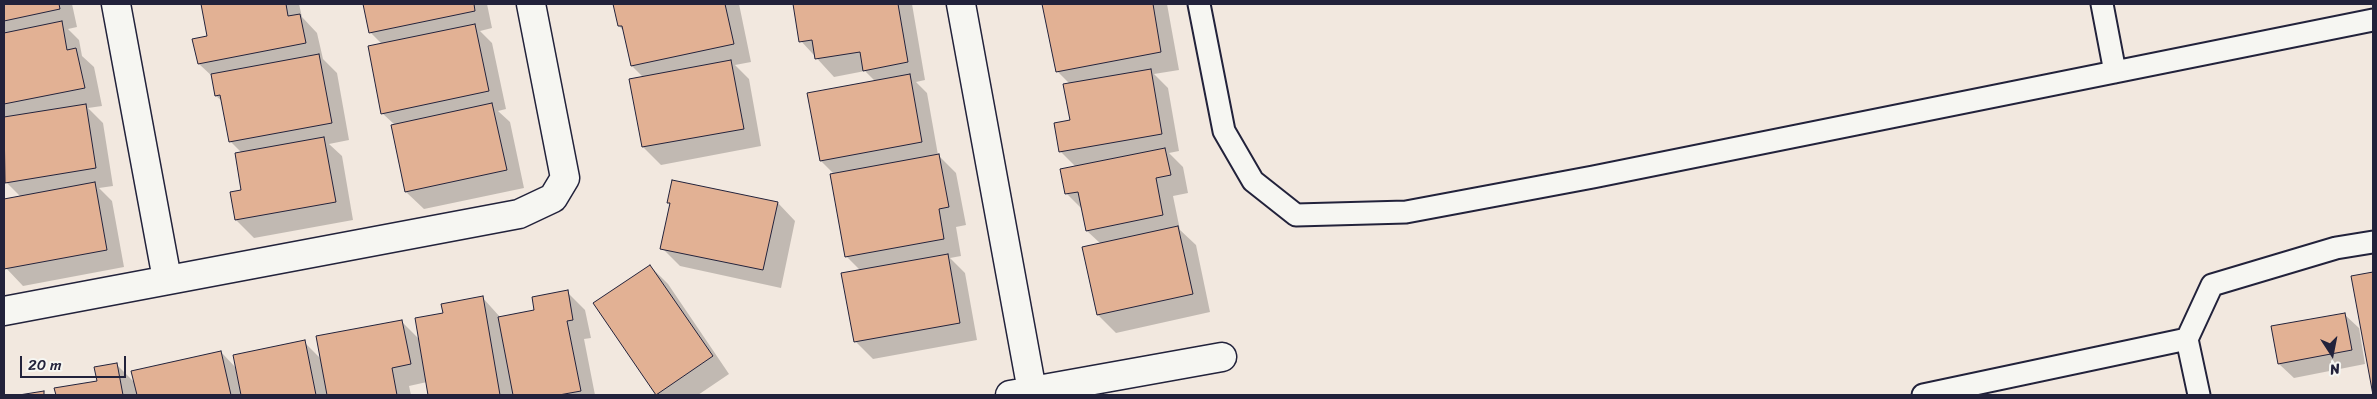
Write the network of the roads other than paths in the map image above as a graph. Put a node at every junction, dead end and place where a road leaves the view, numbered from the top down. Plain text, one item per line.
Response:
1 (116, 4) edge
2 (531, 4) edge
3 (962, 4) edge
4 (1199, 4) edge
5 (2102, 4) edge
6 (2373, 20) edge
7 (2115, 72) junction
8 (2373, 242) edge
9 (167, 279) junction
10 (4, 311) edge
11 (2188, 339) junction
12 (1222, 357) dead end
13 (1021, 393) edge
14 (1923, 395) edge
15 (2199, 395) edge

1 - 9 street
2 - 9 street
3 - 13 street
4 - 7 lane
5 - 7 lane
6 - 7 lane
8 - 11 lane
9 - 10 street
11 - 14 lane
11 - 15 lane
12 - 13 street

